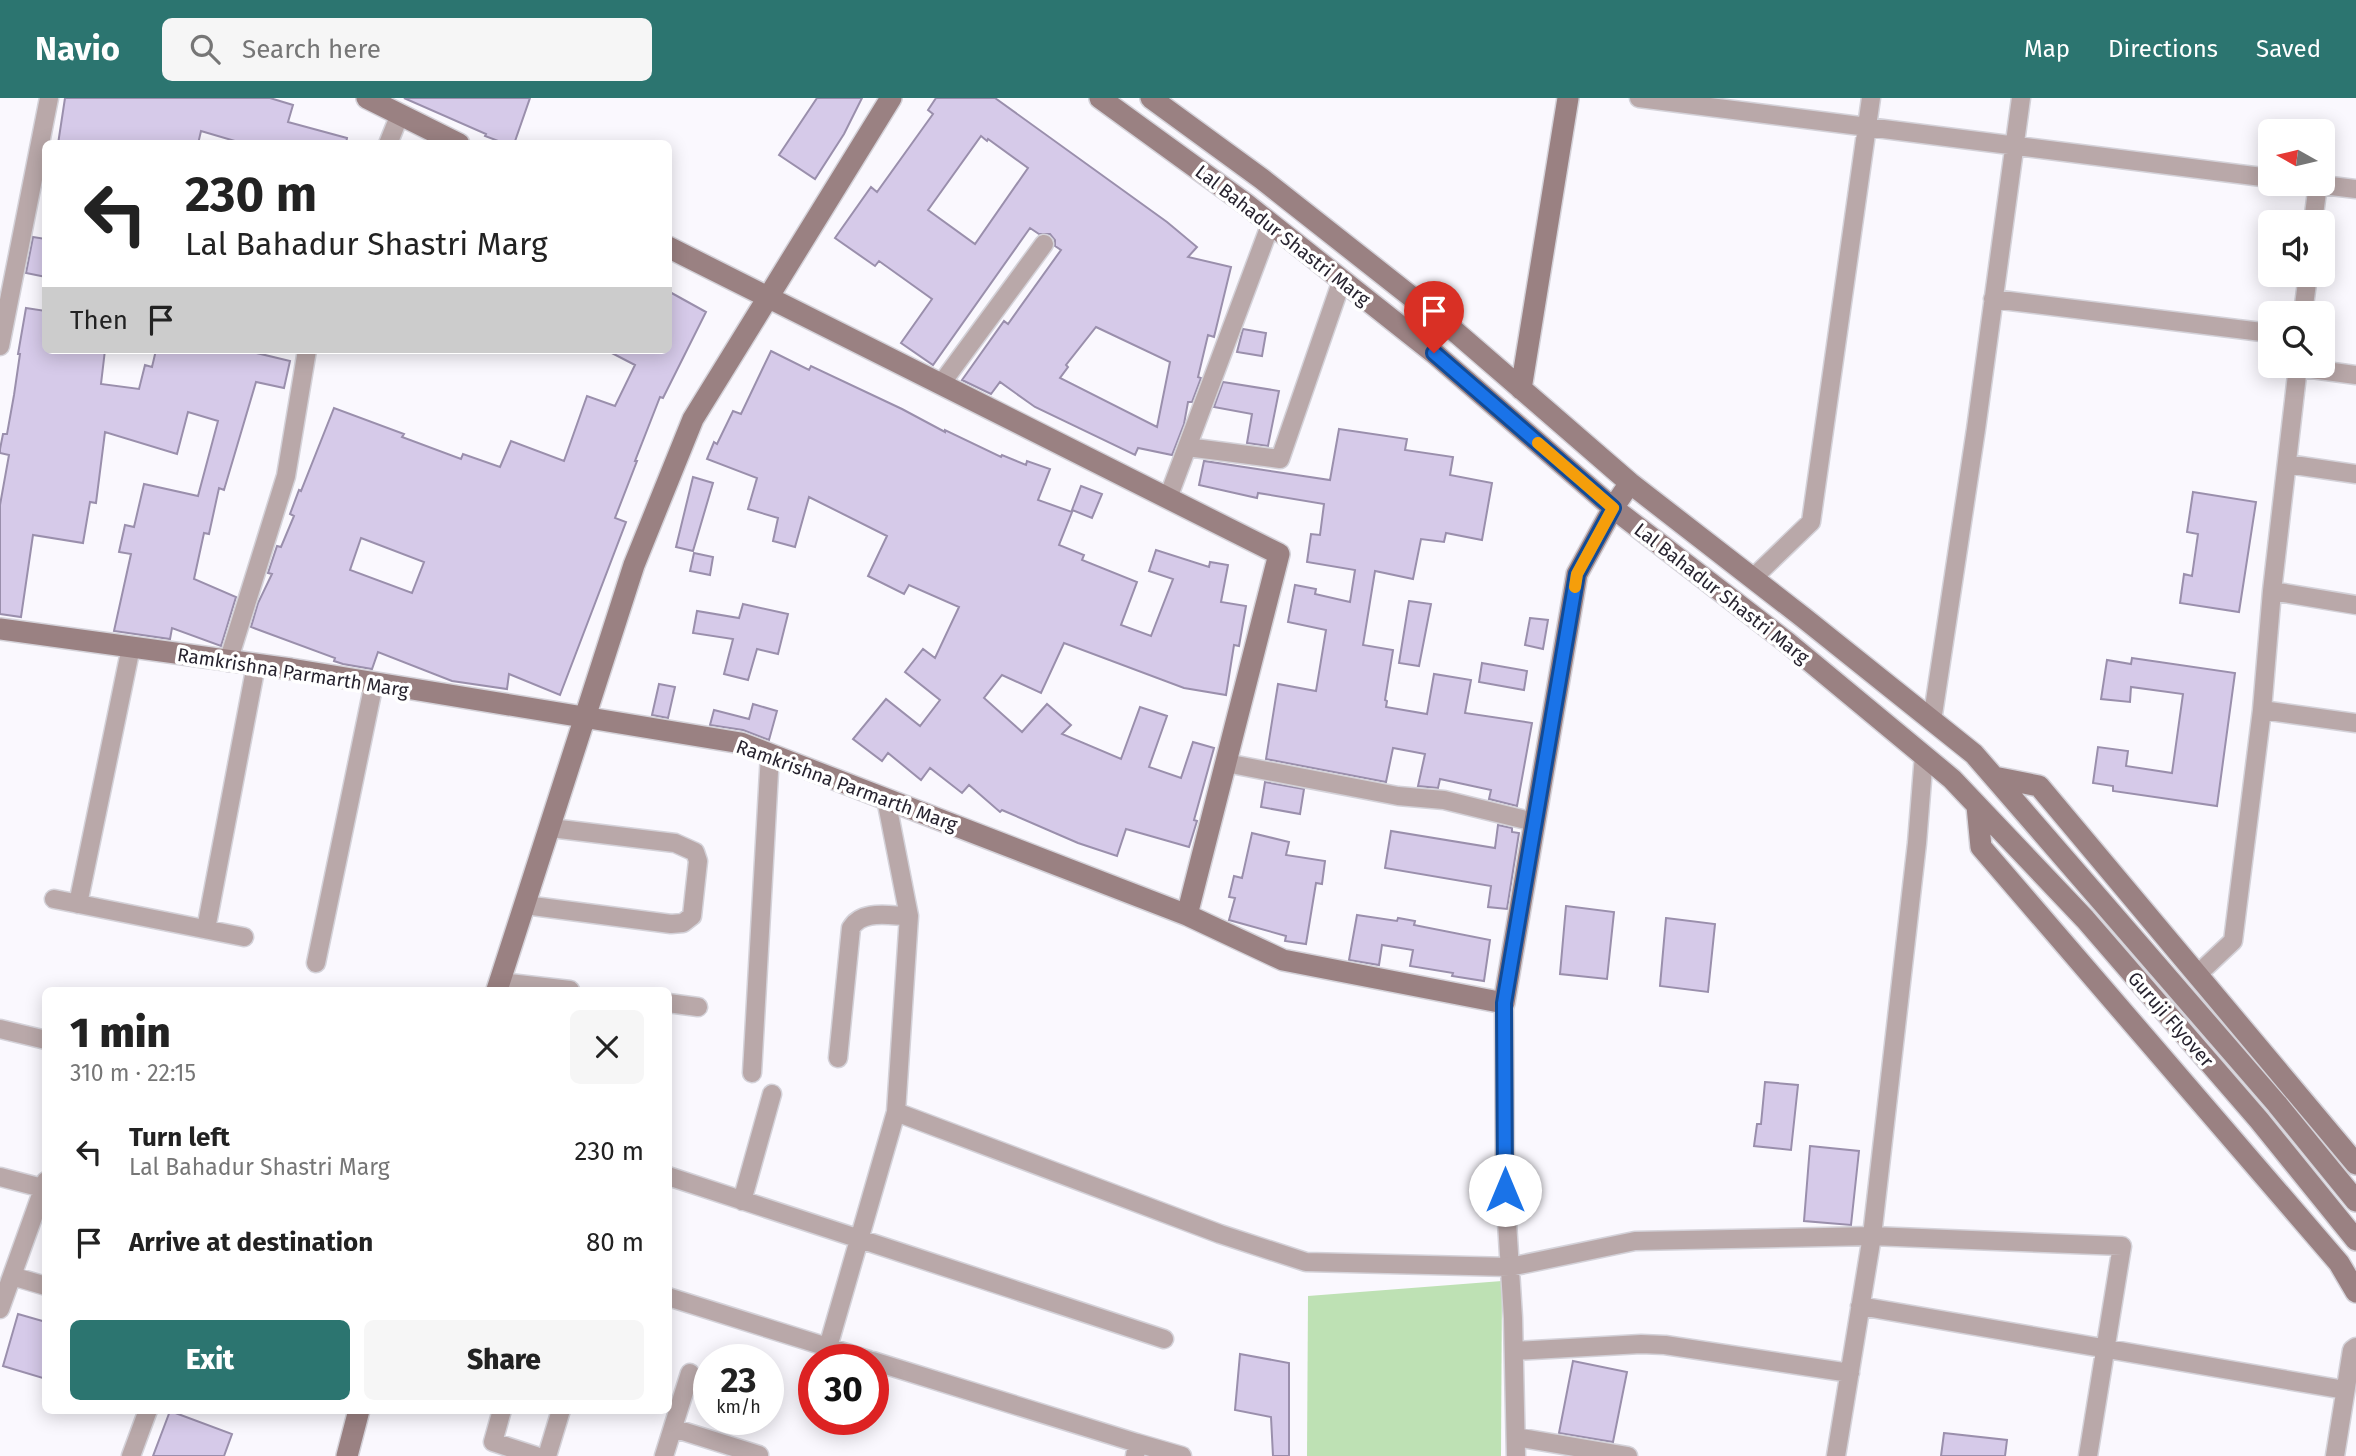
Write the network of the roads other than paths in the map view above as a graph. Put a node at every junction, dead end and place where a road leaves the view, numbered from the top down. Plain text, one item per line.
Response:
1 (49, 98) edge
2 (367, 98) edge
3 (891, 98) edge
4 (1100, 98) edge
5 (1151, 98) edge
6 (1568, 98) edge
7 (1639, 98) edge
8 (1871, 98) edge
9 (2021, 98) edge
10 (1723, 103) edge
11 (400, 114) junction
12 (1866, 127) junction
13 (390, 140) edge
14 (451, 140) edge
15 (2014, 147) junction
16 (2258, 177) edge
17 (2335, 186) edge
18 (2356, 189) edge
19 (1271, 223) junction
20 (1044, 244) dead end
21 (672, 249) edge
22 (1342, 280) junction
23 (767, 296) junction
24 (1993, 299) junction
25 (2258, 332) edge
26 (0, 346) edge
27 (306, 354) edge
28 (2335, 372) edge
29 (2356, 375) edge
30 (2297, 378) edge
31 (941, 384) junction
32 (1521, 389) junction
33 (1186, 447) junction
34 (2287, 464) junction
35 (2356, 474) edge
36 (1630, 483) junction
37 (1168, 498) junction
38 (1613, 508) junction
39 (1753, 578) junction
40 (2272, 591) junction
41 (2356, 605) edge
42 (1, 632) edge
43 (131, 647) junction
44 (228, 662) junction
45 (256, 665) junction
46 (374, 683) junction
47 (2262, 710) junction
48 (585, 719) junction
49 (1932, 720) junction
50 (2356, 723) edge
51 (770, 754) junction
52 (1924, 755) junction
53 (1226, 763) junction
54 (1994, 777) junction
55 (887, 799) junction
56 (1977, 806) junction
57 (1534, 822) junction
58 (551, 828) junction
59 (54, 899) dead end
60 (78, 904) junction
61 (525, 905) junction
62 (1187, 915) junction
63 (909, 916) junction
64 (206, 929) junction
65 (244, 937) dead end
66 (316, 963) dead end
67 (2197, 975) junction
68 (499, 986) edge
69 (517, 987) edge
70 (1504, 1003) junction
71 (672, 1004) edge
72 (698, 1007) dead end
73 (0, 1029) edge
74 (42, 1039) edge
75 (838, 1058) dead end
76 (752, 1073) dead end
77 (772, 1094) dead end
78 (896, 1112) junction
79 (2356, 1164) edge
80 (0, 1177) edge
81 (672, 1177) edge
82 (42, 1185) edge
83 (42, 1194) edge
84 (742, 1201) junction
85 (2356, 1201) edge
86 (1872, 1236) junction
87 (859, 1239) junction
88 (2356, 1240) edge
89 (1510, 1267) junction
90 (12, 1276) junction
91 (42, 1285) edge
92 (2356, 1292) edge
93 (672, 1298) edge
94 (1860, 1306) junction
95 (0, 1308) edge
96 (1164, 1339) dead end
97 (818, 1344) edge
98 (829, 1344) edge
99 (2356, 1347) edge
100 (2105, 1348) junction
101 (1514, 1351) junction
102 (889, 1366) edge
103 (690, 1373) dead end
104 (1850, 1373) junction
105 (2345, 1390) junction
106 (147, 1414) edge
107 (358, 1414) edge
108 (501, 1414) edge
109 (560, 1414) edge
110 (673, 1427) junction
111 (1516, 1437) junction
112 (1136, 1450) edge
113 (759, 1455) edge
114 (131, 1456) edge
115 (347, 1456) edge
116 (536, 1456) edge
117 (547, 1456) edge
118 (664, 1456) edge
119 (1182, 1456) edge
120 (1516, 1456) edge
121 (1628, 1456) edge
122 (1836, 1456) edge
123 (2088, 1456) edge
124 (2334, 1456) edge

1 - 26 street
2 - 11 street
3 - 23 street
4 - 19 street, Lal Bahadur Shastri Marg
5 - 32 street, Lal Bahadur Shastri Marg
6 - 32 street
7 - 10 street
8 - 12 street
9 - 15 street
10 - 12 street
11 - 13 street
11 - 14 street
12 - 15 street
12 - 39 street
15 - 16 street
15 - 24 street
17 - 18 street
19 - 22 street, Lal Bahadur Shastri Marg
19 - 33 street
20 - 31 street
21 - 23 street
22 - 33 street
22 - 38 street, Lal Bahadur Shastri Marg
23 - 31 street
23 - 48 street
24 - 25 street
24 - 49 street
27 - 44 street
28 - 29 street
30 - 34 street
31 - 37 street
32 - 36 street, Lal Bahadur Shastri Marg
33 - 37 street
34 - 35 street
34 - 40 street
36 - 38 street
36 - 39 street, Lal Bahadur Shastri Marg
37 - 53 street
38 - 52 street, Lal Bahadur Shastri Marg
38 - 57 street
39 - 49 street, Lal Bahadur Shastri Marg
40 - 41 street
40 - 47 street
42 - 43 street, Ramkrishna Parmarth Marg
43 - 44 street, Ramkrishna Parmarth Marg
43 - 60 street
44 - 45 street, Ramkrishna Parmarth Marg
45 - 46 street, Ramkrishna Parmarth Marg
45 - 64 street
46 - 48 street, Ramkrishna Parmarth Marg
46 - 66 street
47 - 50 street
47 - 67 street
48 - 51 street, Ramkrishna Parmarth Marg
48 - 58 street
49 - 54 street, Lal Bahadur Shastri Marg
51 - 55 street, Ramkrishna Parmarth Marg
51 - 76 street
52 - 56 street, Lal Bahadur Shastri Marg
52 - 86 street
53 - 57 street
53 - 62 street
54 - 67 street
54 - 85 street, Guruji Flyover
55 - 62 street, Ramkrishna Parmarth Marg
55 - 63 street
56 - 88 street, Guruji Flyover
56 - 92 street
57 - 70 street
58 - 61 street
58 - 61 street
59 - 60 street
60 - 64 street
61 - 68 street
62 - 70 street, Ramkrishna Parmarth Marg
63 - 75 street
63 - 78 street
64 - 65 street
67 - 79 street
68 - 69 street
70 - 89 street
71 - 72 street
73 - 74 street
77 - 84 street
78 - 87 street
78 - 89 street
80 - 82 street
81 - 84 street
83 - 90 street
84 - 87 street
86 - 89 street
86 - 94 street
86 - 100 street
87 - 96 street
87 - 98 street
89 - 101 street
90 - 91 street
90 - 95 street
93 - 97 street
94 - 100 street
94 - 104 street
99 - 105 street
100 - 105 street
100 - 123 street
101 - 104 street
101 - 111 street
102 - 112 street
103 - 110 street
104 - 122 street
105 - 124 street
106 - 114 street
107 - 115 street
108 - 116 street
109 - 117 street
110 - 113 street
110 - 118 street
111 - 120 street
111 - 121 street
112 - 119 street

